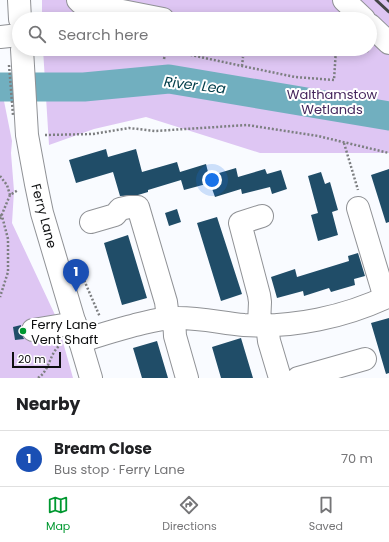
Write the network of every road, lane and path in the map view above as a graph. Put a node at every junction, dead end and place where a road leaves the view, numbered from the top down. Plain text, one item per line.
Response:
1 (20, 0) edge
2 (344, 0) edge
3 (73, 1) edge
4 (20, 12) edge
5 (128, 12) edge
6 (357, 12) edge
7 (377, 32) edge
8 (12, 36) edge
9 (0, 37) edge
10 (389, 43) edge
11 (164, 56) edge
12 (197, 56) edge
13 (336, 56) edge
14 (243, 57) dead end
15 (18, 59) edge
16 (164, 59) dead end
17 (242, 66) junction
18 (20, 115) junction
19 (44, 135) dead end
20 (344, 143) junction
21 (389, 153) edge
22 (0, 176) edge
23 (358, 208) joint
24 (262, 216) dead end
25 (1, 217) edge
26 (91, 222) dead end
27 (0, 296) edge
28 (387, 297) edge
29 (171, 318) junction
30 (263, 325) junction
31 (33, 330) dead end
32 (72, 336) junction
33 (365, 359) dead end
34 (38, 378) edge
35 (91, 378) edge
36 (187, 378) edge
37 (280, 378) edge
38 (298, 378) edge

1 - 4 main road
2 - 6 main road
3 - 5 main road
7 - 10 main road
8 - 9 main road
11 - 16 path
12 - 17 path
13 - 17 path
14 - 17 path
15 - 18 main road, Ferry Lane
15 - 18 path, bridge
18 - 32 main road, Ferry Lane
19 - 20 path
20 - 21 path
20 - 23 path
22 - 25 path
23 - 28 main road
24 - 30 main road
25 - 27 path
26 - 29 main road
28 - 30 main road
29 - 30 main road
29 - 32 main road
29 - 36 main road
30 - 37 main road
31 - 32 main road
32 - 34 path
32 - 35 main road, Ferry Lane
33 - 38 main road

